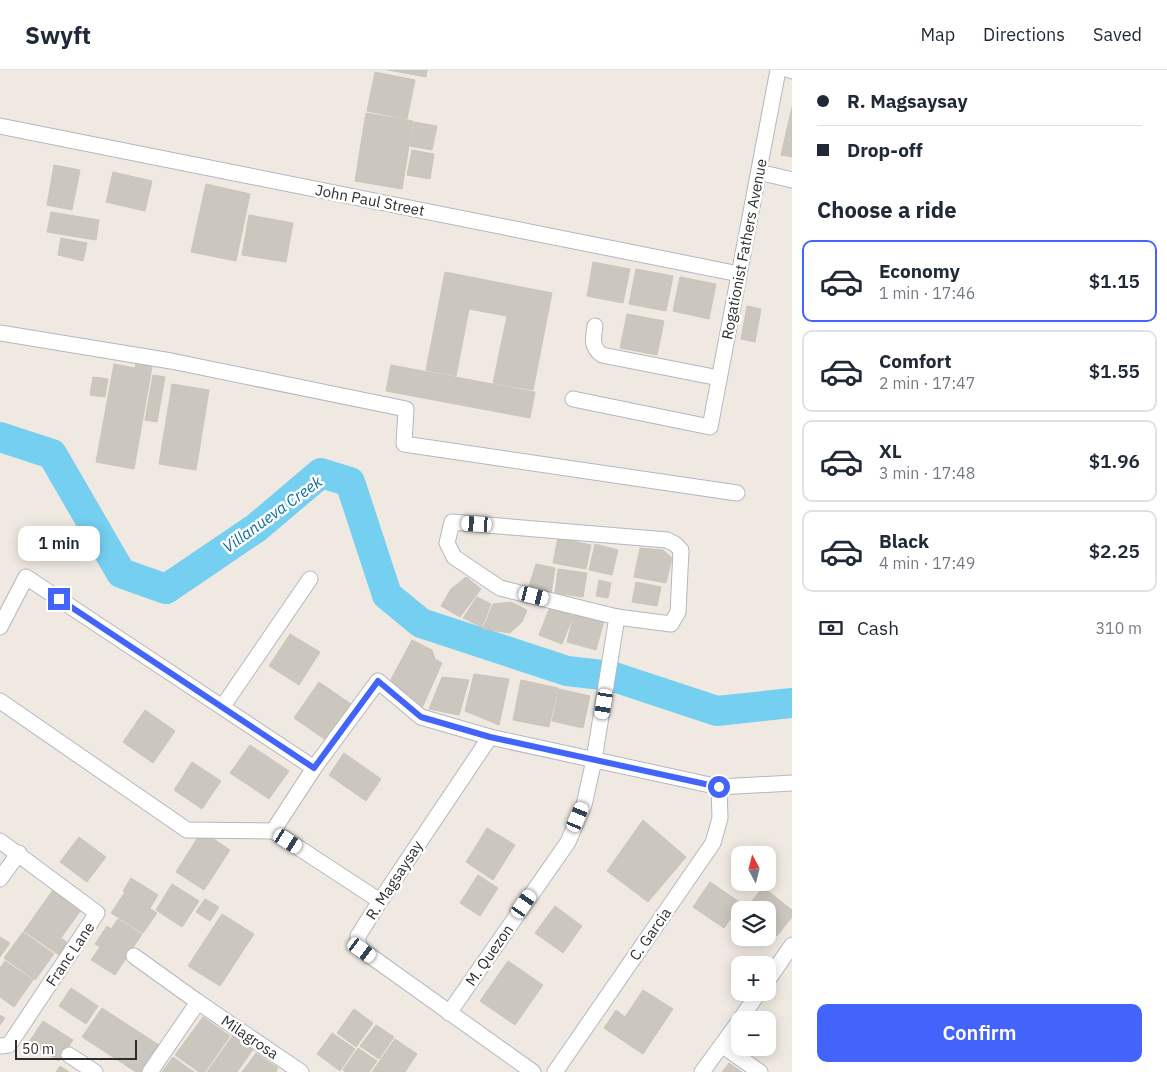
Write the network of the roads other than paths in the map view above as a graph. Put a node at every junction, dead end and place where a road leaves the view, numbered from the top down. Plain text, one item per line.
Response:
1 (778, 70) edge
2 (0, 126) edge
3 (759, 172) junction
4 (792, 180) edge
5 (739, 274) junction
6 (595, 326) dead end
7 (0, 333) edge
8 (719, 378) junction
9 (574, 399) dead end
10 (737, 493) dead end
11 (310, 579) dead end
12 (617, 617) junction
13 (0, 627) edge
14 (0, 702) edge
15 (223, 706) junction
16 (490, 737) junction
17 (594, 760) junction
18 (314, 768) junction
19 (792, 783) edge
20 (719, 787) junction
21 (273, 831) junction
22 (0, 841) edge
23 (19, 853) junction
24 (0, 879) edge
25 (380, 901) junction
26 (792, 945) edge
27 (134, 956) dead end
28 (776, 968) edge
29 (198, 1002) junction
30 (449, 1013) junction
31 (731, 1034) edge
32 (5, 1045) edge
33 (723, 1046) junction
34 (70, 1055) dead end
35 (95, 1072) edge
36 (150, 1072) edge
37 (301, 1072) edge
38 (534, 1072) edge
39 (555, 1072) edge
40 (702, 1072) edge
41 (760, 1072) edge

1 - 3 street, Rogationist Fathers Avenue
2 - 5 street, John Paul Street
3 - 4 street
3 - 5 street, Rogationist Fathers Avenue
5 - 8 street, Rogationist Fathers Avenue
6 - 8 street
7 - 10 street
8 - 9 street, Rogationist Fathers Avenue
11 - 15 street
12 - 12 street
12 - 17 street, M. Quezon
13 - 15 street
14 - 21 street
15 - 18 street
16 - 17 street
16 - 18 street
16 - 25 street, R. Magsaysay
17 - 20 street
17 - 30 street, M. Quezon
18 - 21 street
19 - 20 street
20 - 39 street, C. Garcia
21 - 25 street
22 - 23 street, Franc Lane
23 - 24 street
23 - 32 street, Franc Lane
25 - 30 street, R. Magsaysay
26 - 28 street
27 - 29 street, Milagrosa
29 - 36 street
29 - 37 street, Milagrosa
30 - 38 street, R. Magsaysay
31 - 33 street
33 - 40 street
33 - 41 street
34 - 35 street

